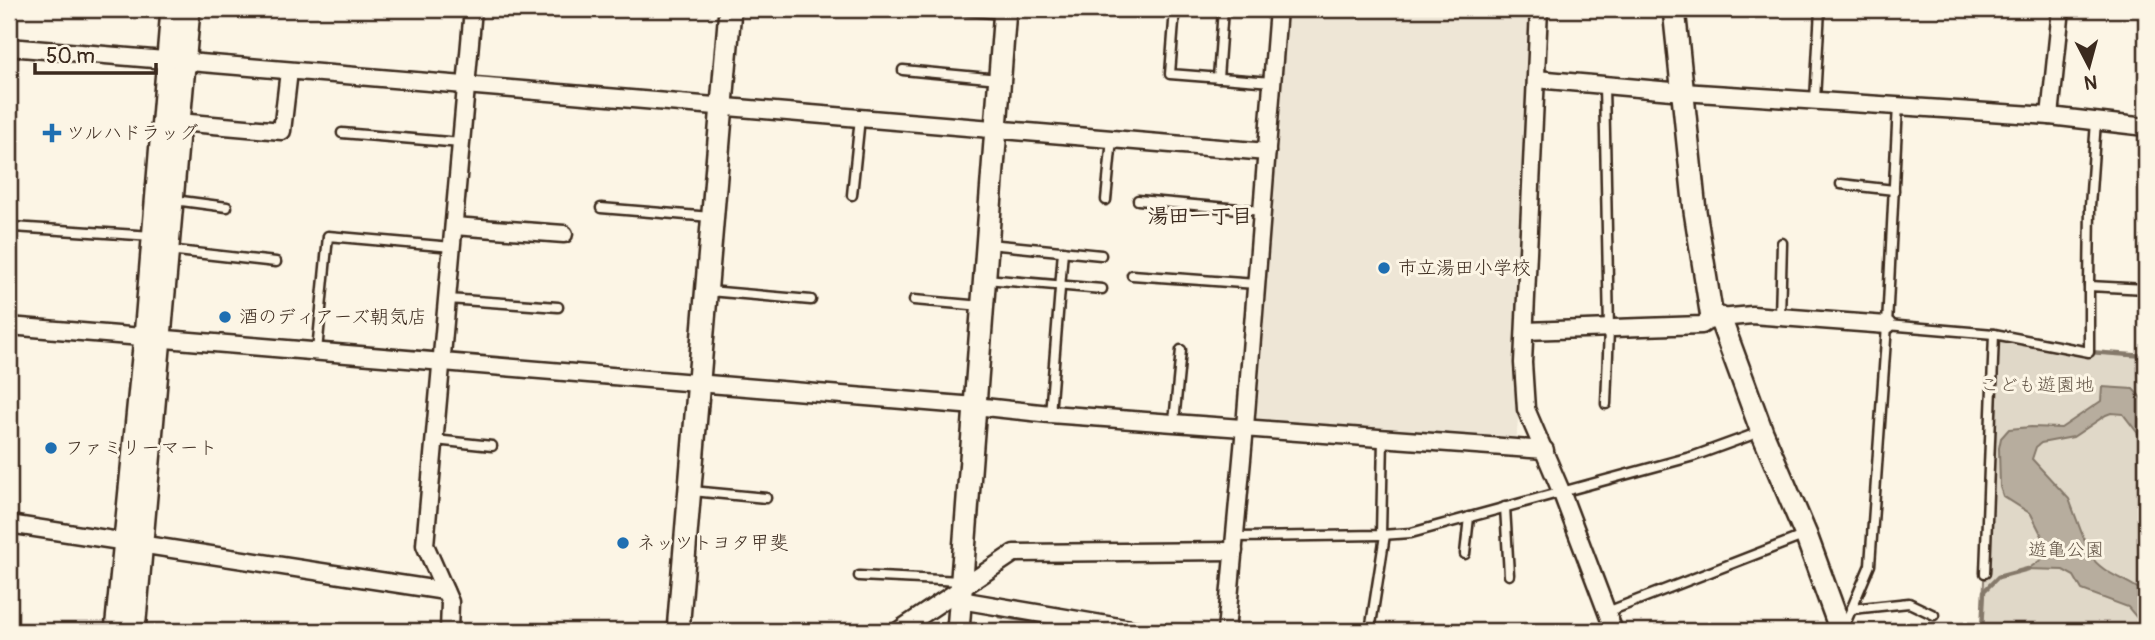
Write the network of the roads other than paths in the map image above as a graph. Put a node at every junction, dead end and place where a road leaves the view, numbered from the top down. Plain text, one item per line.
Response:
1 (172, 9) edge
2 (189, 9) edge
3 (473, 9) edge
4 (730, 9) edge
5 (953, 9) edge
6 (1175, 9) edge
7 (1223, 9) edge
8 (1278, 9) edge
9 (1539, 9) edge
10 (1674, 9) edge
11 (1820, 9) edge
12 (2061, 9) edge
13 (1004, 11) edge
14 (9, 47) edge
15 (176, 61) junction
16 (903, 70) dead end
17 (289, 71) junction
18 (1218, 78) junction
19 (999, 79) junction
20 (1536, 79) junction
21 (1272, 82) junction
22 (466, 85) junction
23 (1604, 85) junction
24 (1683, 92) junction
25 (1815, 100) junction
26 (1898, 105) junction
27 (720, 106) junction
28 (2050, 116) junction
29 (860, 118) junction
30 (2096, 121) junction
31 (179, 122) junction
32 (2146, 127) edge
33 (995, 129) junction
34 (342, 133) dead end
35 (1112, 139) junction
36 (461, 143) junction
37 (1267, 152) junction
38 (1841, 184) dead end
39 (1894, 190) junction
40 (852, 195) dead end
41 (172, 200) junction
42 (1106, 200) dead end
43 (1138, 200) dead end
44 (227, 207) dead end
45 (601, 208) dead end
46 (1262, 211) junction
47 (711, 217) junction
48 (13, 226) dead end
49 (454, 226) junction
50 (564, 234) dead end
51 (161, 243) junction
52 (1782, 243) dead end
53 (987, 244) junction
54 (452, 247) junction
55 (1063, 251) junction
56 (1101, 255) dead end
57 (276, 262) dead end
58 (1132, 275) dead end
59 (984, 279) junction
60 (1256, 284) junction
61 (1060, 286) junction
62 (2089, 286) junction
63 (1102, 289) dead end
64 (2146, 289) edge
65 (705, 290) junction
66 (448, 299) junction
67 (811, 300) dead end
68 (914, 300) dead end
69 (982, 306) junction
70 (558, 307) dead end
71 (1780, 317) junction
72 (1716, 318) junction
73 (1887, 325) junction
74 (9, 326) edge
75 (1609, 329) junction
76 (1525, 331) junction
77 (1994, 334) junction
78 (153, 338) junction
79 (1181, 350) dead end
80 (317, 351) junction
81 (442, 363) junction
82 (697, 384) junction
83 (1606, 404) dead end
84 (975, 406) junction
85 (1050, 414) junction
86 (1174, 422) junction
87 (1245, 427) junction
88 (1762, 432) junction
89 (1383, 438) junction
90 (435, 440) junction
91 (492, 446) dead end
92 (1545, 450) junction
93 (689, 491) junction
94 (1561, 491) junction
95 (766, 498) dead end
96 (1505, 507) junction
97 (1469, 517) junction
98 (9, 524) edge
99 (1383, 535) junction
100 (1806, 535) junction
101 (133, 544) junction
102 (1234, 544) junction
103 (1465, 554) dead end
104 (1985, 573) dead end
105 (1509, 575) dead end
106 (859, 576) dead end
107 (961, 590) junction
108 (445, 591) junction
109 (1852, 609) junction
110 (1607, 612) junction
111 (1934, 615) dead end
112 (117, 631) edge
113 (134, 631) edge
114 (449, 631) edge
115 (678, 631) edge
116 (899, 631) edge
117 (958, 631) edge
118 (1143, 631) edge
119 (1226, 631) edge
120 (1370, 631) edge
121 (1614, 631) edge
122 (1842, 631) edge

1 - 15 street
2 - 15 street
3 - 22 street
4 - 27 street
5 - 13 lane
6 - 18 lane
7 - 18 lane
8 - 21 street
9 - 20 street
10 - 24 street
11 - 25 lane
12 - 28 street
13 - 19 street
14 - 15 street
15 - 17 street
15 - 31 street
15 - 51 street
16 - 19 lane
17 - 22 street
17 - 31 street
18 - 21 lane
19 - 33 street
20 - 23 street
20 - 76 street
21 - 37 street
22 - 27 street
22 - 36 street
23 - 24 street
23 - 75 lane
24 - 25 street
24 - 72 street
25 - 26 street
26 - 28 street
26 - 39 lane
27 - 29 street
27 - 47 street
28 - 30 street
29 - 33 street
29 - 40 lane
30 - 32 street
30 - 62 lane
31 - 41 street
33 - 35 street
33 - 53 street
34 - 36 lane
35 - 37 street
35 - 42 lane
36 - 49 street
37 - 46 street
38 - 39 lane
39 - 73 lane
41 - 44 lane
41 - 51 street
43 - 46 lane
45 - 47 lane
46 - 60 street
47 - 65 street
48 - 51 lane
49 - 50 street
49 - 54 street
51 - 57 lane
51 - 78 street
52 - 71 lane
53 - 55 lane
53 - 59 street
54 - 66 street
54 - 80 lane
55 - 56 lane
55 - 61 lane
58 - 60 lane
59 - 61 lane
59 - 69 street
60 - 87 street
61 - 63 lane
61 - 85 lane
62 - 64 lane
62 - 77 lane
65 - 67 lane
65 - 82 street
66 - 70 lane
66 - 81 street
68 - 69 lane
69 - 84 street
71 - 72 street
71 - 73 street
72 - 75 street
72 - 88 street
73 - 77 lane
73 - 109 lane
74 - 78 street
75 - 76 street
75 - 83 lane
76 - 92 street
77 - 104 lane
78 - 80 street
78 - 101 street
79 - 86 lane
80 - 81 street
81 - 82 street
81 - 90 street
82 - 84 street
82 - 93 street
84 - 85 street
84 - 107 street
85 - 86 street
86 - 87 street
87 - 89 street
87 - 102 street
88 - 94 lane
88 - 100 street
89 - 92 street
89 - 99 lane
90 - 91 lane
90 - 108 street
92 - 94 street
93 - 95 lane
93 - 115 street
94 - 96 lane
94 - 110 street
96 - 97 lane
96 - 105 lane
97 - 99 lane
97 - 103 lane
98 - 101 street
99 - 102 lane
99 - 120 lane
100 - 110 lane
100 - 122 street
101 - 108 street
101 - 112 street
101 - 113 street
102 - 107 street
102 - 119 street
106 - 107 lane
107 - 116 street
107 - 117 street
107 - 118 street
108 - 114 street
109 - 111 lane
109 - 122 lane
110 - 121 street

